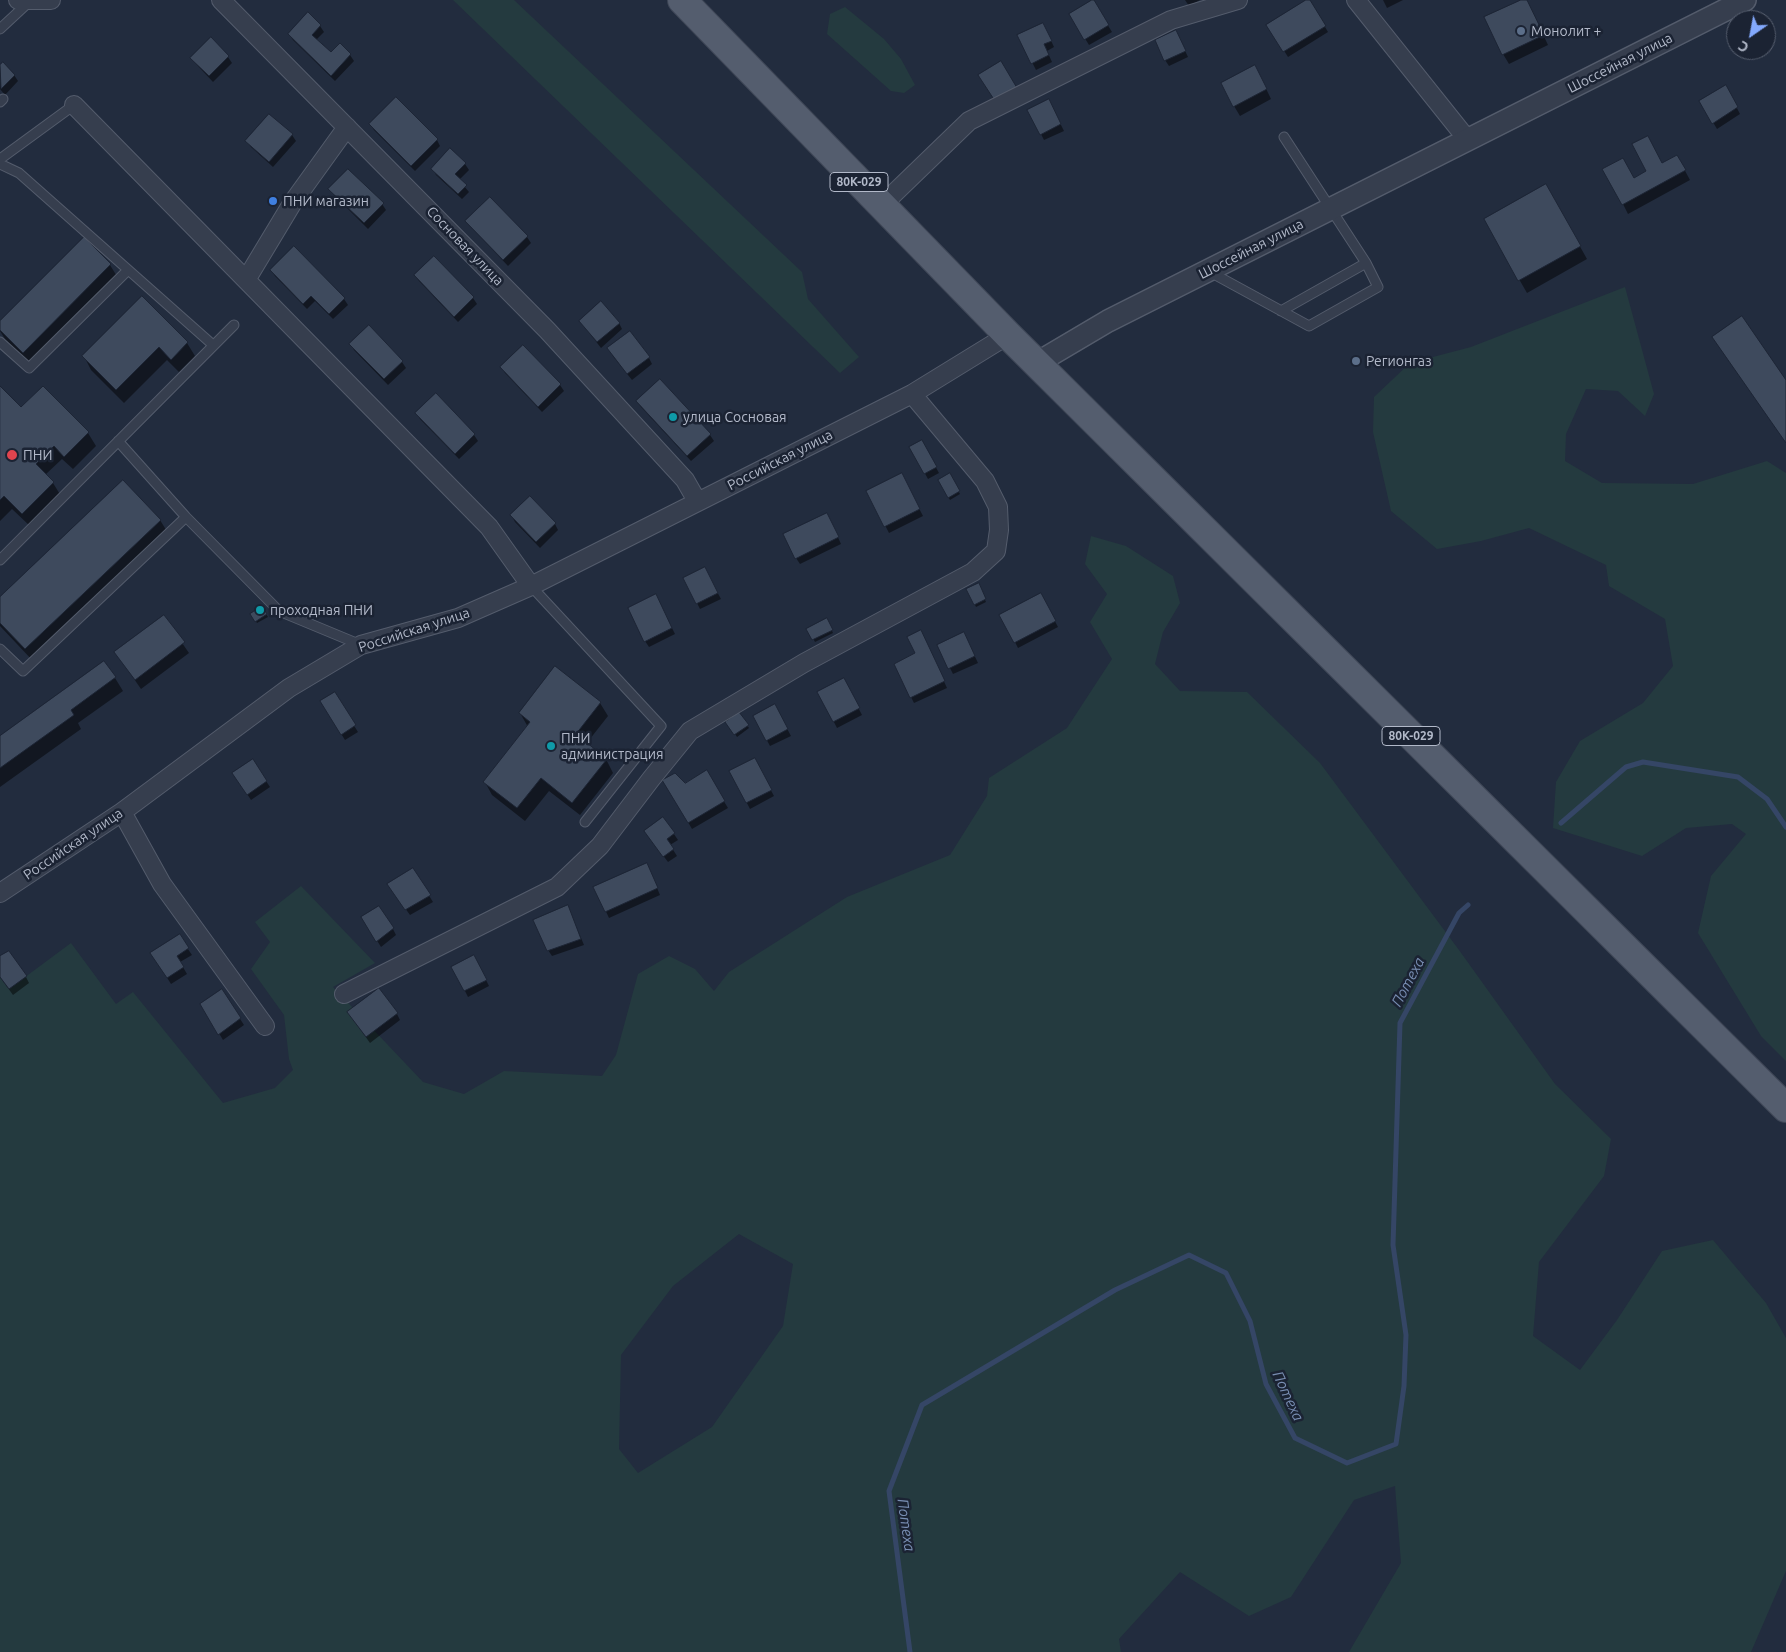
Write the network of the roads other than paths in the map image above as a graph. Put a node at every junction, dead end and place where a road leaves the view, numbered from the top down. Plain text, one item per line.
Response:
1 (18, 0) edge
2 (30, 0) edge
3 (51, 0) edge
4 (221, 0) edge
5 (682, 0) edge
6 (1238, 0) edge
7 (1356, 0) edge
8 (1745, 0) edge
9 (0, 29) edge
10 (74, 105) joint
11 (347, 127) junction
12 (1284, 138) dead end
13 (1467, 139) junction
14 (0, 159) edge
15 (0, 164) edge
16 (882, 205) junction
17 (1330, 209) junction
18 (1366, 263) junction
19 (128, 270) junction
20 (1209, 271) junction
21 (246, 280) junction
22 (1281, 311) junction
23 (234, 324) dead end
24 (1008, 334) junction
25 (0, 342) edge
26 (213, 345) junction
27 (1037, 363) junction
28 (912, 394) junction
29 (118, 441) junction
30 (697, 502) junction
31 (186, 517) junction
32 (0, 560) edge
33 (532, 586) junction
34 (361, 645) junction
35 (0, 649) edge
36 (122, 812) junction
37 (585, 822) dead end
38 (0, 893) edge
39 (344, 994) dead end
40 (265, 1026) dead end
41 (1786, 1108) edge

1 - 2 street
2 - 3 street
2 - 9 lane
4 - 11 street, Сосновая улица
5 - 16 main road, 80К-029
6 - 16 street
7 - 13 street
8 - 13 street, Шоссейная улица
10 - 14 lane
10 - 21 street
11 - 21 street
11 - 30 street, Сосновая улица
12 - 17 lane
13 - 17 street, Шоссейная улица
15 - 19 lane
16 - 24 main road, 80К-029
17 - 18 lane
17 - 20 street, Шоссейная улица
18 - 22 lane
18 - 22 lane
19 - 25 lane
19 - 26 lane
20 - 22 lane
20 - 27 street, Шоссейная улица
21 - 33 street
23 - 26 lane
24 - 27 main road, 80К-029
24 - 28 street, Российская улица
26 - 29 lane
27 - 41 main road, 80К-029
28 - 30 street, Российская улица
28 - 39 street
29 - 31 lane
29 - 32 lane
30 - 33 street, Российская улица
31 - 34 lane
31 - 35 lane
33 - 34 street, Российская улица
33 - 37 lane
34 - 36 street, Российская улица
36 - 38 street, Российская улица
36 - 40 street

